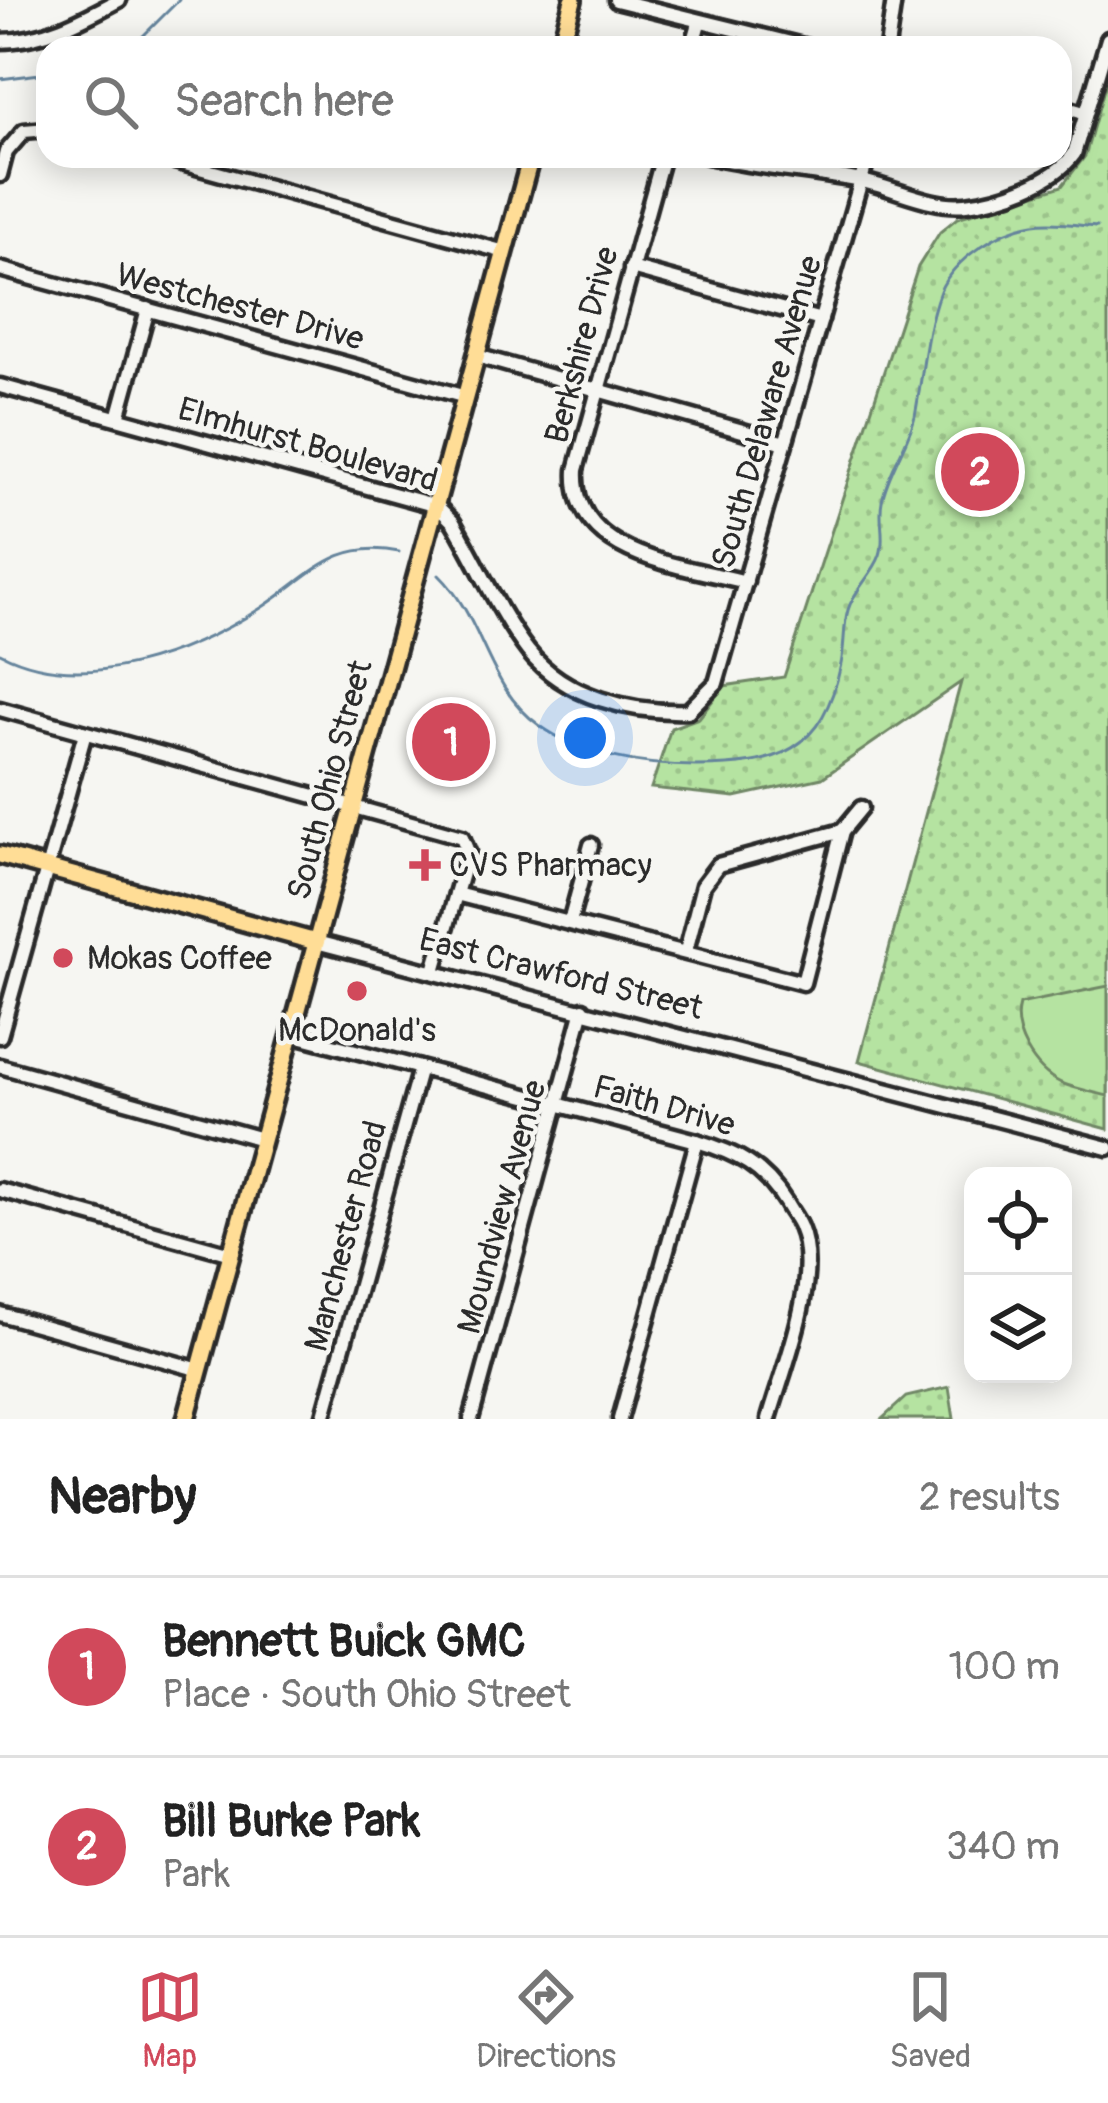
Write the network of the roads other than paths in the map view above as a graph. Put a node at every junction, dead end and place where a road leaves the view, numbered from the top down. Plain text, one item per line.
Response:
1 (118, 0) edge
2 (573, 0) edge
3 (616, 0) edge
4 (894, 0) edge
5 (699, 23) junction
6 (563, 36) edge
7 (695, 36) edge
8 (757, 36) edge
9 (889, 36) edge
10 (1108, 39) edge
11 (0, 41) edge
12 (1072, 110) edge
13 (1084, 113) junction
14 (36, 130) edge
15 (1072, 157) edge
16 (200, 168) edge
17 (528, 168) edge
18 (660, 168) edge
19 (760, 168) edge
20 (866, 168) edge
21 (1064, 168) edge
22 (0, 176) edge
23 (864, 181) junction
24 (505, 252) junction
25 (0, 268) edge
26 (631, 268) junction
27 (148, 309) junction
28 (821, 320) junction
29 (477, 356) junction
30 (0, 386) edge
31 (597, 392) junction
32 (466, 397) junction
33 (118, 418) junction
34 (785, 443) junction
35 (437, 506) junction
36 (746, 582) junction
37 (716, 683) joint
38 (0, 710) edge
39 (85, 734) junction
40 (353, 808) junction
41 (861, 808) dead end
42 (842, 831) junction
43 (591, 845) dead end
44 (0, 855) edge
45 (44, 867) junction
46 (456, 894) junction
47 (570, 922) junction
48 (316, 942) junction
49 (686, 951) junction
50 (434, 971) junction
51 (584, 1009) junction
52 (291, 1034) junction
53 (0, 1036) edge
54 (0, 1066) edge
55 (420, 1068) junction
56 (558, 1104) junction
57 (262, 1139) junction
58 (698, 1141) junction
59 (1108, 1148) edge
60 (0, 1190) edge
61 (231, 1254) junction
62 (0, 1314) edge
63 (200, 1370) junction
64 (186, 1419) edge
65 (323, 1419) edge
66 (471, 1419) edge
67 (620, 1419) edge
68 (770, 1419) edge

1 - 11 street
2 - 6 main road
3 - 5 street
4 - 9 street
5 - 7 street
5 - 8 street
10 - 13 street
12 - 13 street
13 - 15 street
14 - 22 street
16 - 24 street
17 - 24 main road, South Ohio Street
18 - 26 street, Berkshire Drive
19 - 23 street
20 - 23 street, South Delaware Avenue
21 - 23 street
23 - 28 street, South Delaware Avenue
24 - 29 main road, South Ohio Street
25 - 27 street, Westchester Drive
26 - 28 street
26 - 31 street, Berkshire Drive
27 - 32 street, Westchester Drive
27 - 33 street
28 - 34 street, South Delaware Avenue
29 - 31 street
29 - 32 main road, South Ohio Street
30 - 33 street, Elmhurst Boulevard
31 - 34 street
31 - 36 street, Berkshire Drive
32 - 35 main road, South Ohio Street
33 - 35 street, Elmhurst Boulevard
34 - 36 street, South Delaware Avenue
35 - 37 street, Elmhurst Boulevard
35 - 40 main road, South Ohio Street
36 - 37 street, South Delaware Avenue
38 - 39 street
39 - 40 street
39 - 45 street
40 - 46 street
40 - 48 main road, South Ohio Street
41 - 42 street
42 - 49 street
42 - 49 street
43 - 47 street
44 - 45 main road, East Crawford Street
45 - 48 main road, East Crawford Street
45 - 53 street
46 - 47 street
46 - 50 street
47 - 49 street
48 - 50 street, East Crawford Street
48 - 52 main road, South Ohio Street
50 - 51 street, East Crawford Street
51 - 56 street, Moundview Avenue
51 - 59 street, East Crawford Street
52 - 55 street, Faith Drive
52 - 57 main road, South Ohio Street
54 - 57 street
55 - 56 street, Faith Drive
55 - 65 street, Manchester Road
56 - 58 street, Faith Drive
56 - 66 street, Moundview Avenue
57 - 61 main road, South Ohio Street
58 - 67 street
58 - 68 street, Faith Drive
60 - 61 street
61 - 63 main road, South Ohio Street
62 - 63 street
63 - 64 main road, South Ohio Street

